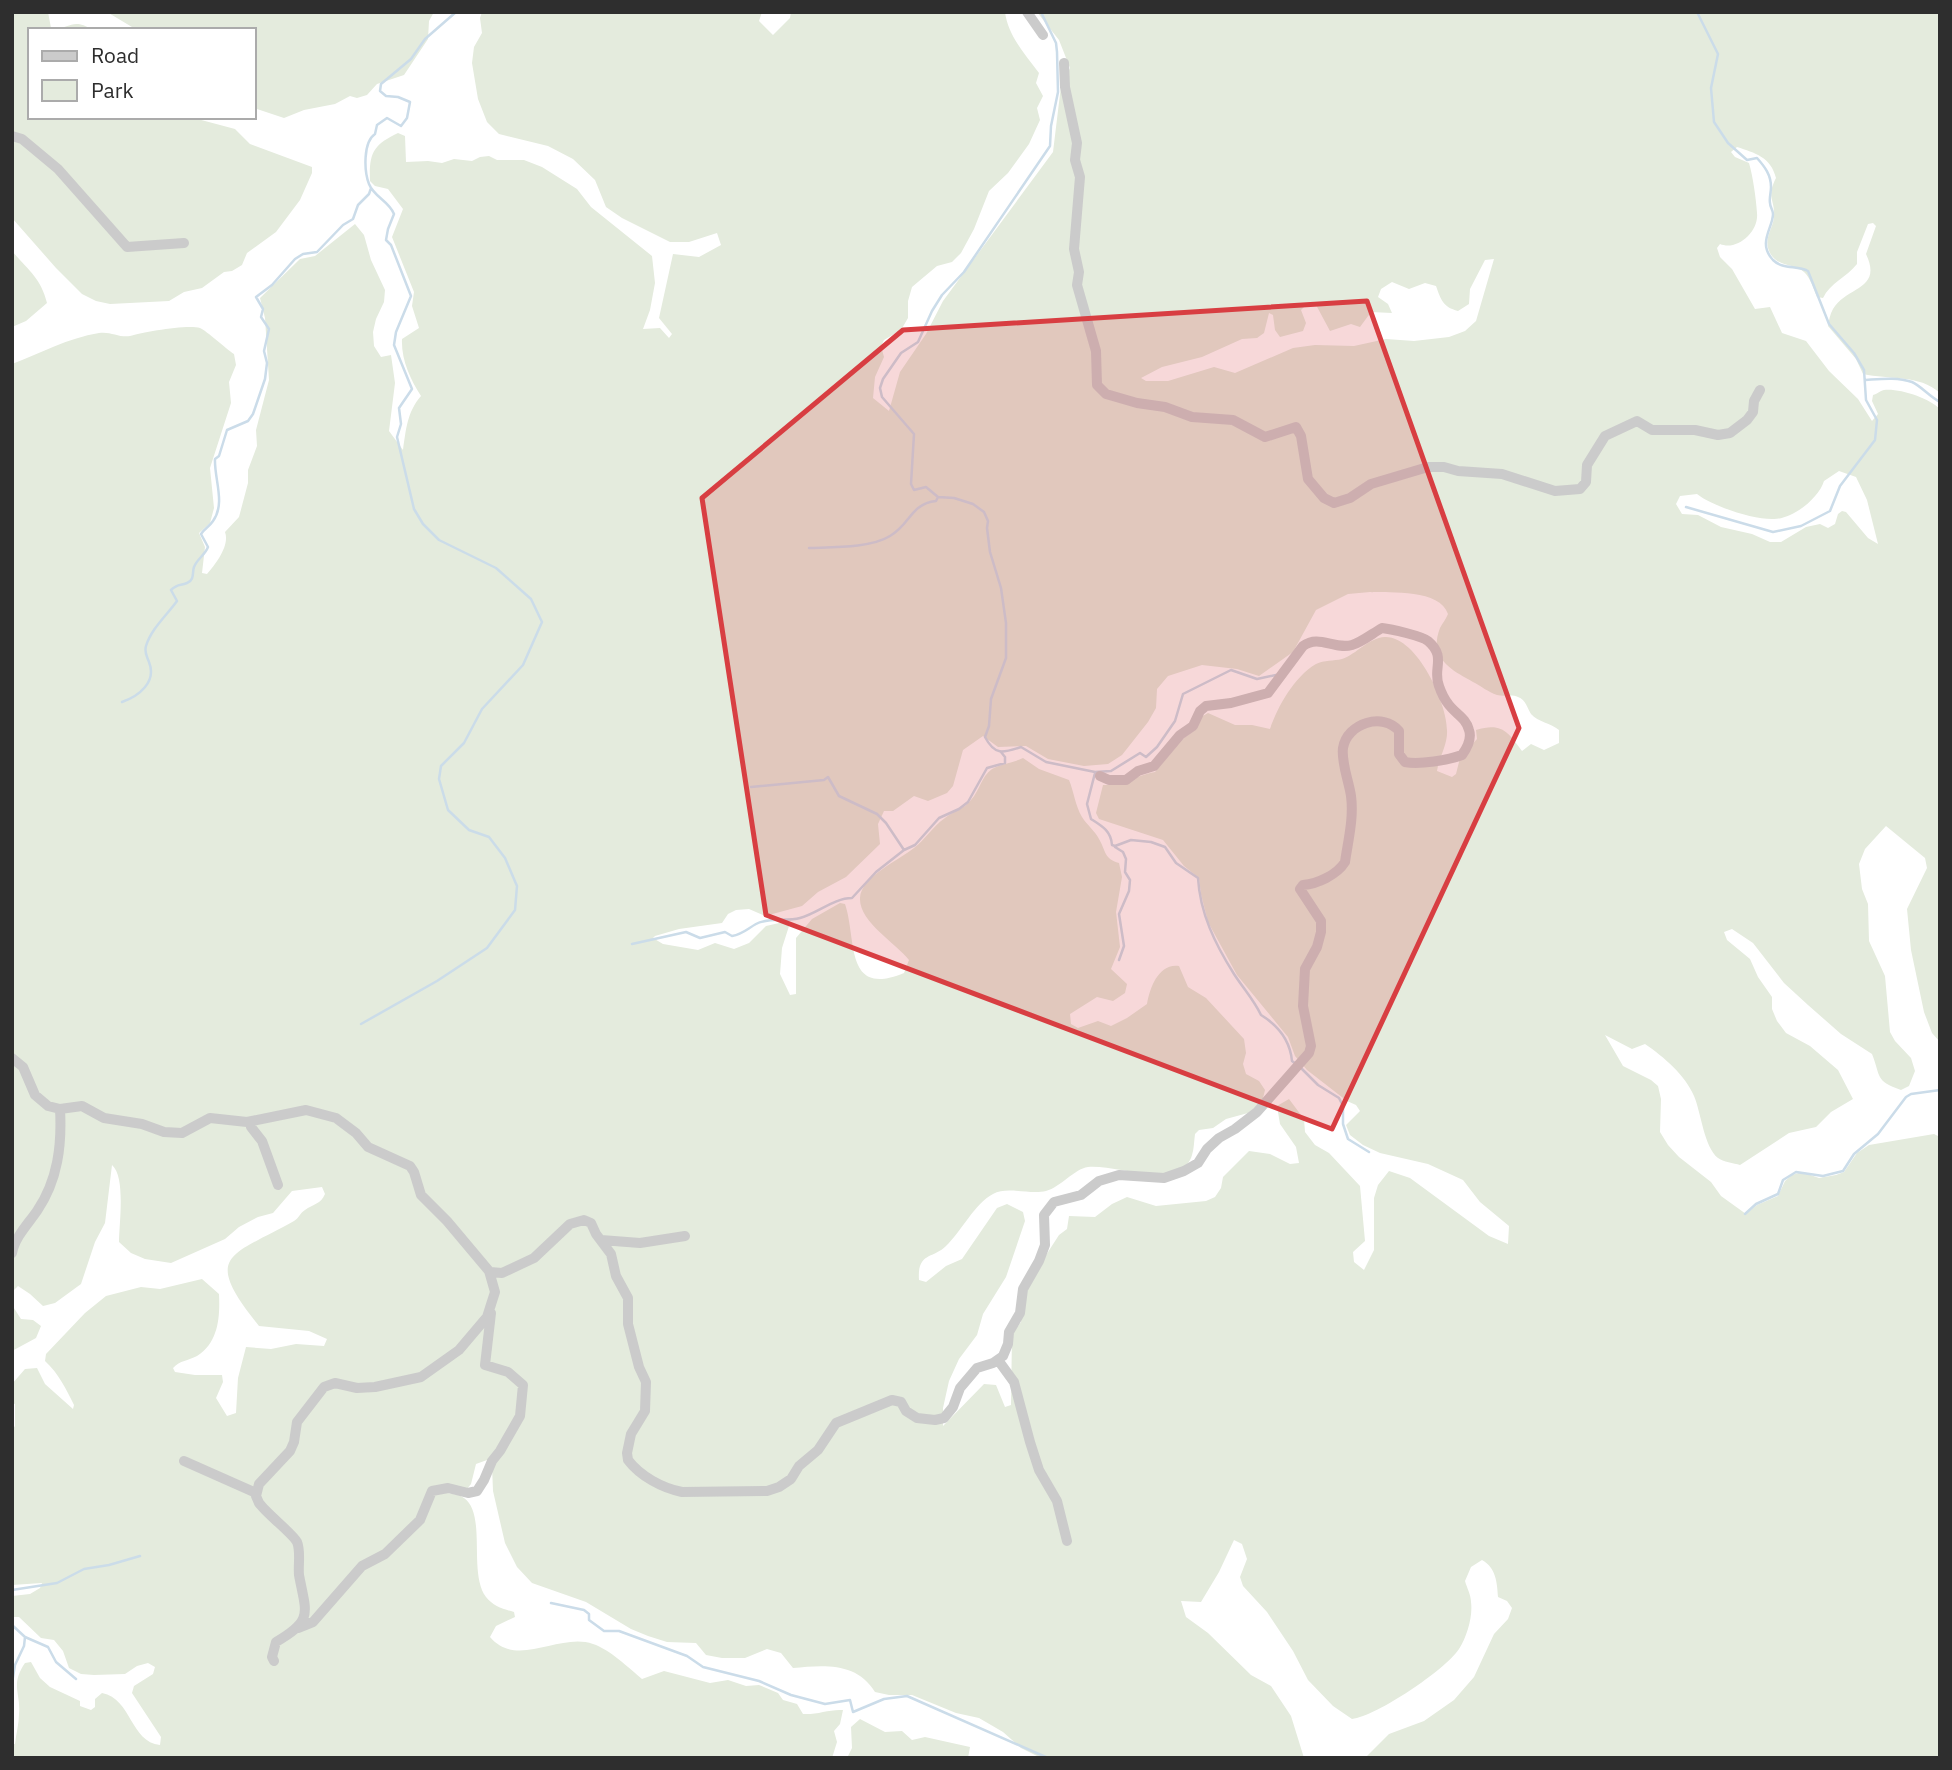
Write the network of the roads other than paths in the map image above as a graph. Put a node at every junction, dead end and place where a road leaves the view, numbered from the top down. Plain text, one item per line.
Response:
1 (1027, 12) edge
2 (1043, 35) dead end
3 (1064, 63) dead end
4 (12, 136) edge
5 (184, 243) dead end
6 (1760, 390) dead end
7 (1100, 776) dead end
8 (12, 1058) edge
9 (60, 1109) junction
10 (250, 1122) junction
11 (278, 1185) dead end
12 (685, 1236) dead end
13 (601, 1240) junction
14 (12, 1253) edge
15 (490, 1272) junction
16 (491, 1309) junction
17 (999, 1360) junction
18 (184, 1461) dead end
19 (256, 1493) junction
20 (1067, 1541) dead end
21 (298, 1628) junction
22 (274, 1661) dead end

1 - 2 street
3 - 6 street
4 - 5 street
7 - 17 street
8 - 9 street
9 - 10 street
9 - 14 street
10 - 11 street
10 - 15 street
12 - 13 street
13 - 15 street
13 - 17 street
15 - 16 street
16 - 19 street
16 - 21 street
17 - 20 street
18 - 19 street
19 - 21 street
21 - 22 street

